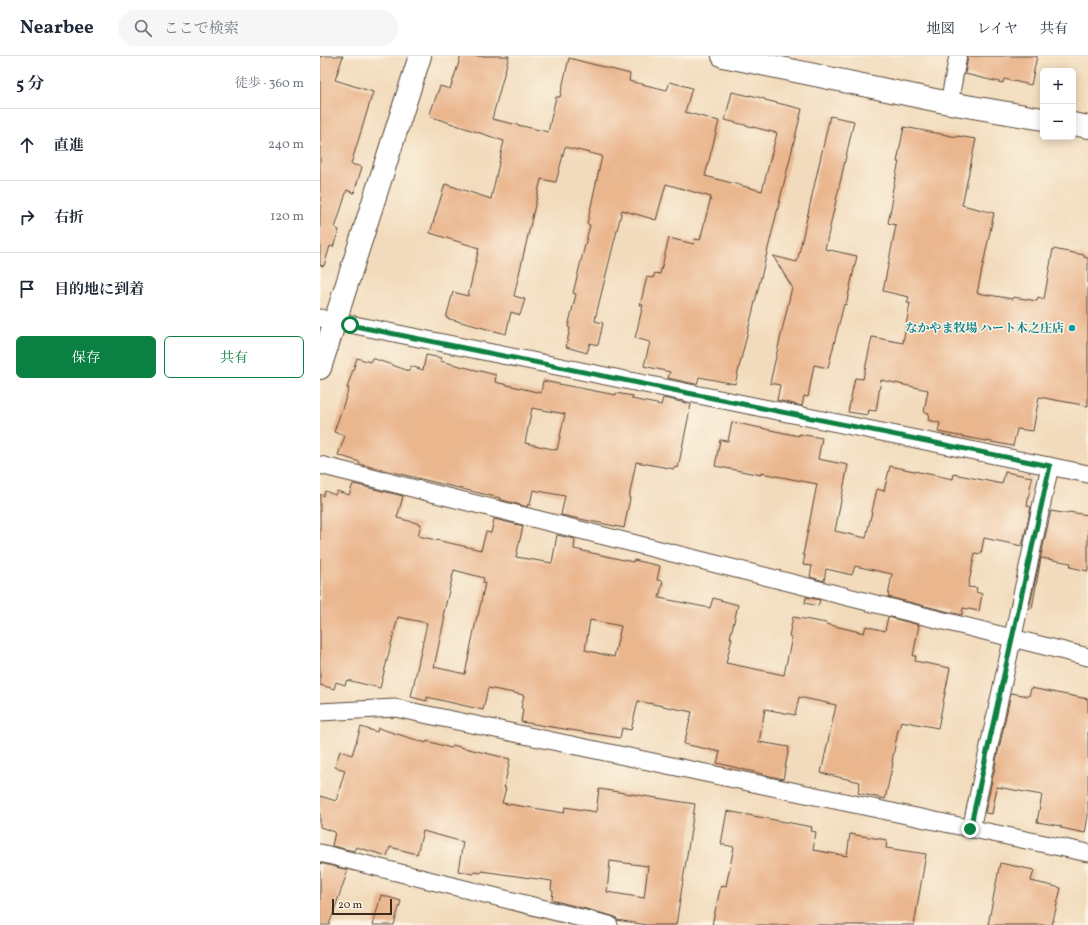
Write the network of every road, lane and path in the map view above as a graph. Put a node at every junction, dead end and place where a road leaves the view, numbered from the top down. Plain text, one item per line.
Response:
1 (420, 56) edge
2 (723, 56) edge
3 (958, 56) edge
4 (949, 103) junction
5 (1040, 118) edge
6 (1076, 125) edge
7 (1088, 127) edge
8 (327, 320) edge
9 (320, 368) edge
10 (320, 465) edge
11 (1050, 466) junction
12 (1088, 474) edge
13 (1013, 638) junction
14 (1088, 657) edge
15 (320, 712) edge
16 (970, 829) junction
17 (320, 853) edge
18 (1088, 853) edge
19 (609, 925) edge

1 - 8 street
2 - 4 street
3 - 4 street
4 - 5 street
6 - 7 street
8 - 9 street
8 - 11 street
10 - 13 street
11 - 12 street
11 - 13 street
13 - 14 street
13 - 16 street
15 - 16 street
16 - 18 street
17 - 19 street

